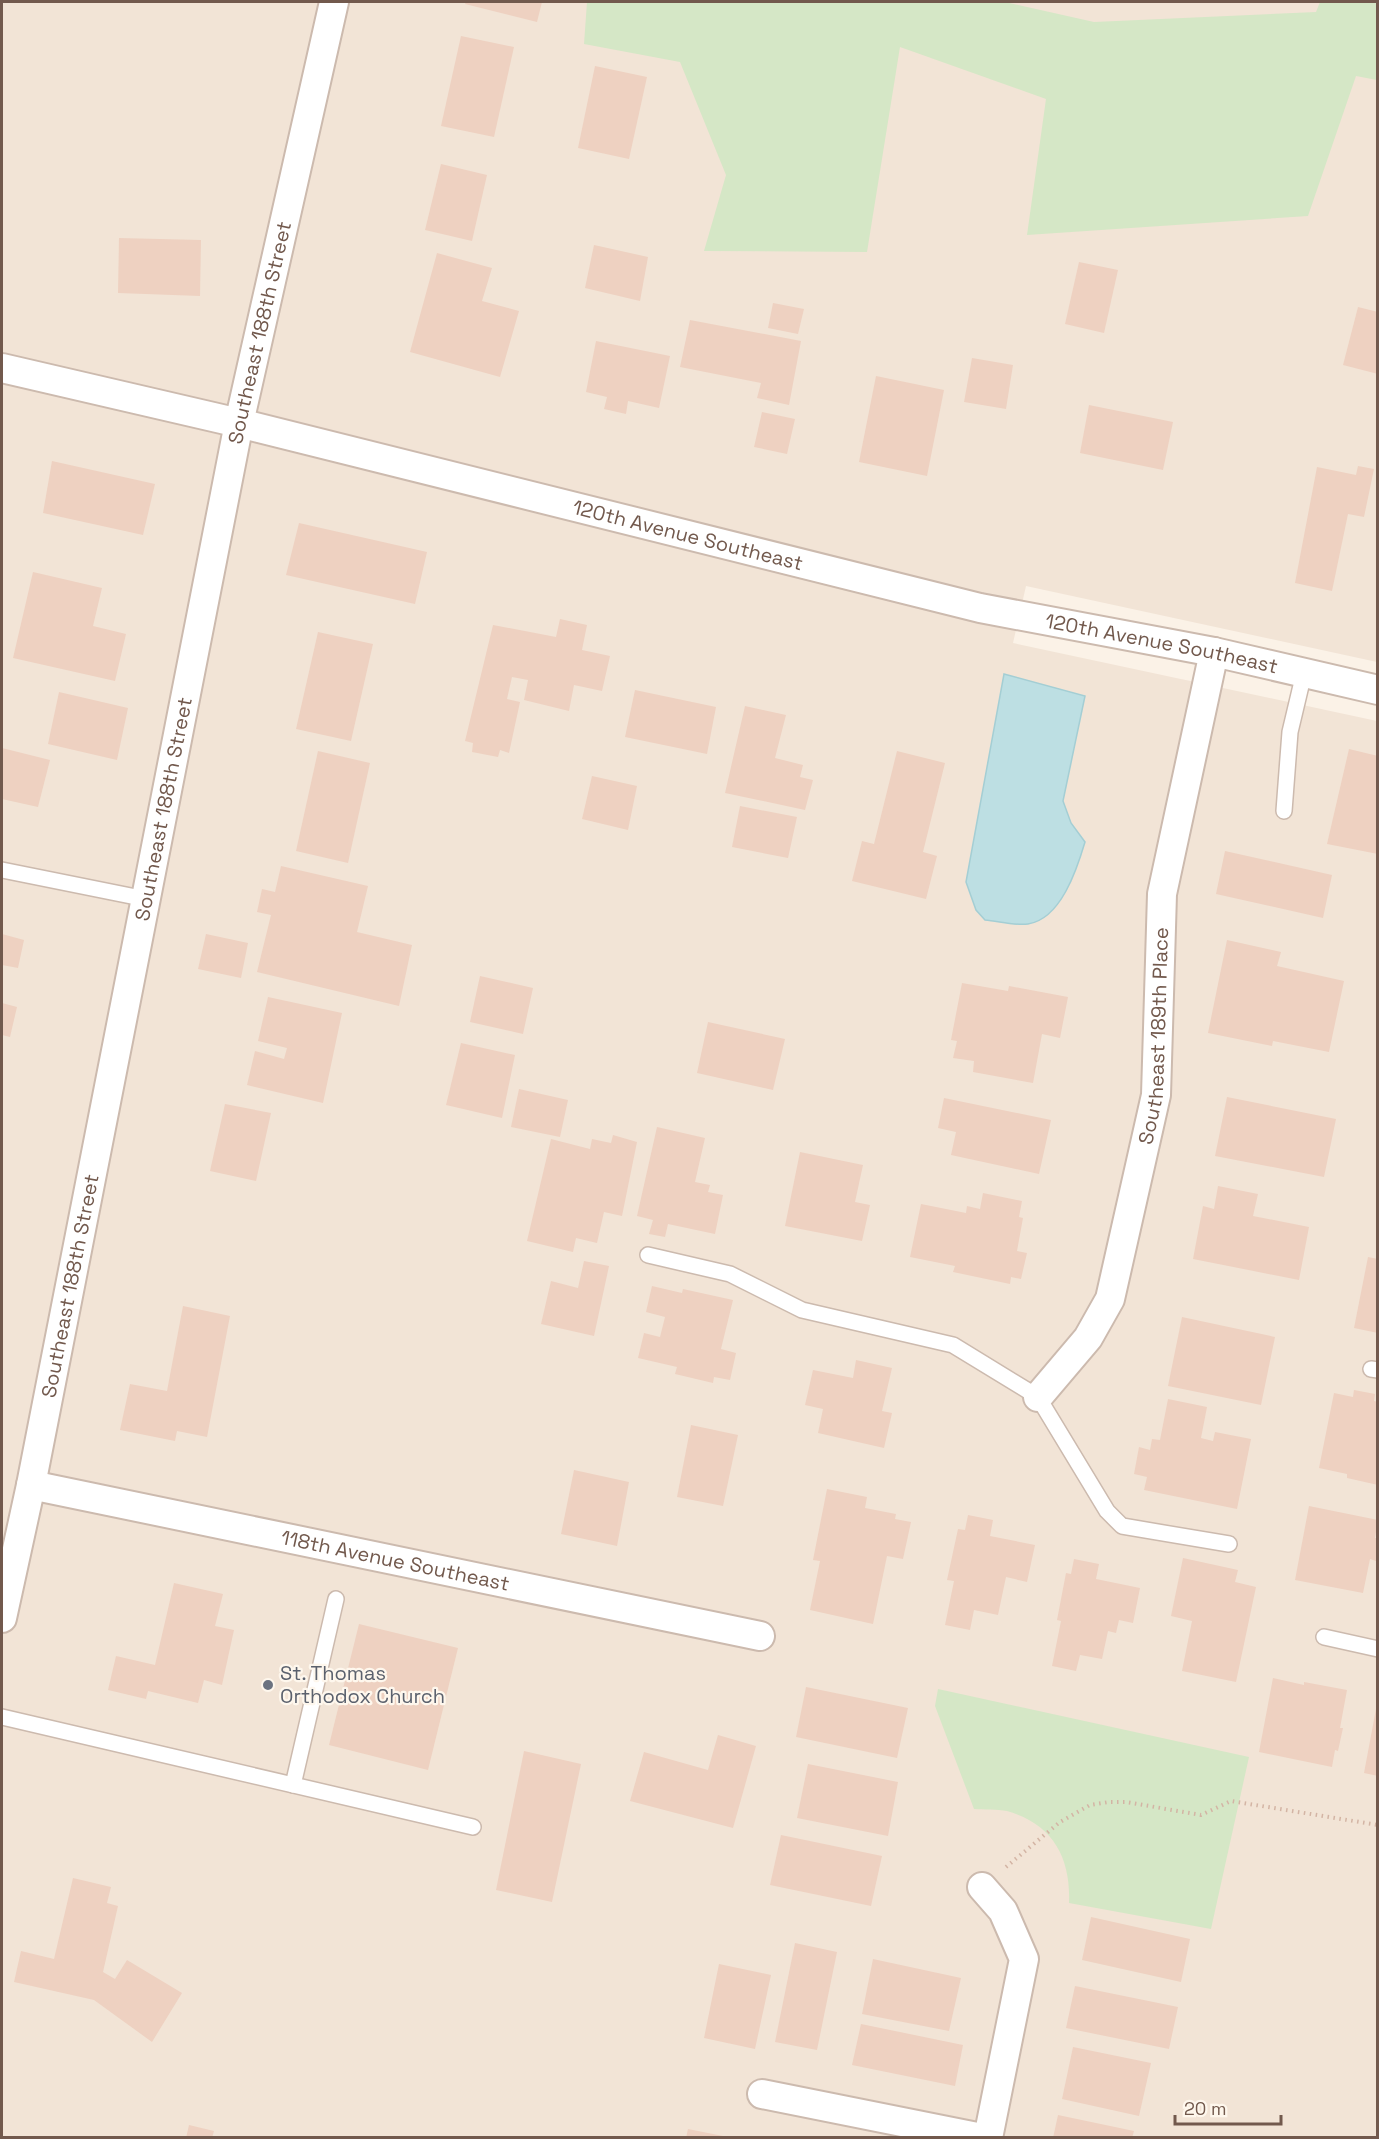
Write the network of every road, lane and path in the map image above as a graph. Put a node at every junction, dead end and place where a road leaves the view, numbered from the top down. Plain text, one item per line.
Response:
1 (334, 2) edge
2 (2, 368) edge
3 (239, 423) junction
4 (1214, 652) junction
5 (1304, 673) junction
6 (1377, 690) edge
7 (1284, 811) dead end
8 (2, 870) edge
9 (146, 899) junction
10 (648, 1255) dead end
11 (1038, 1397) junction
12 (31, 1485) junction
13 (1229, 1544) dead end
14 (336, 1599) dead end
15 (2, 1618) edge
16 (760, 1636) dead end
17 (1324, 1637) dead end
18 (1377, 1649) edge
19 (2, 1717) edge
20 (293, 1785) junction
21 (1377, 1826) edge
22 (473, 1827) dead end
23 (982, 1887) joint
24 (762, 2094) dead end
25 (982, 2138) edge
26 (988, 2138) edge

1 - 3 street, Southeast 188th Street
2 - 3 street, 120th Avenue Southeast
3 - 4 street, 120th Avenue Southeast
3 - 9 street, Southeast 188th Street
4 - 5 street, 120th Avenue Southeast
4 - 11 street, Southeast 189th Place
5 - 6 street, 120th Avenue Southeast
5 - 7 lane
8 - 9 lane
9 - 12 street, Southeast 188th Street
10 - 11 lane
11 - 13 lane
12 - 15 street, Southeast 188th Street
12 - 16 street, 118th Avenue Southeast
14 - 20 lane
17 - 18 lane
19 - 20 lane
20 - 22 lane
21 - 23 path
23 - 26 street
24 - 25 street

